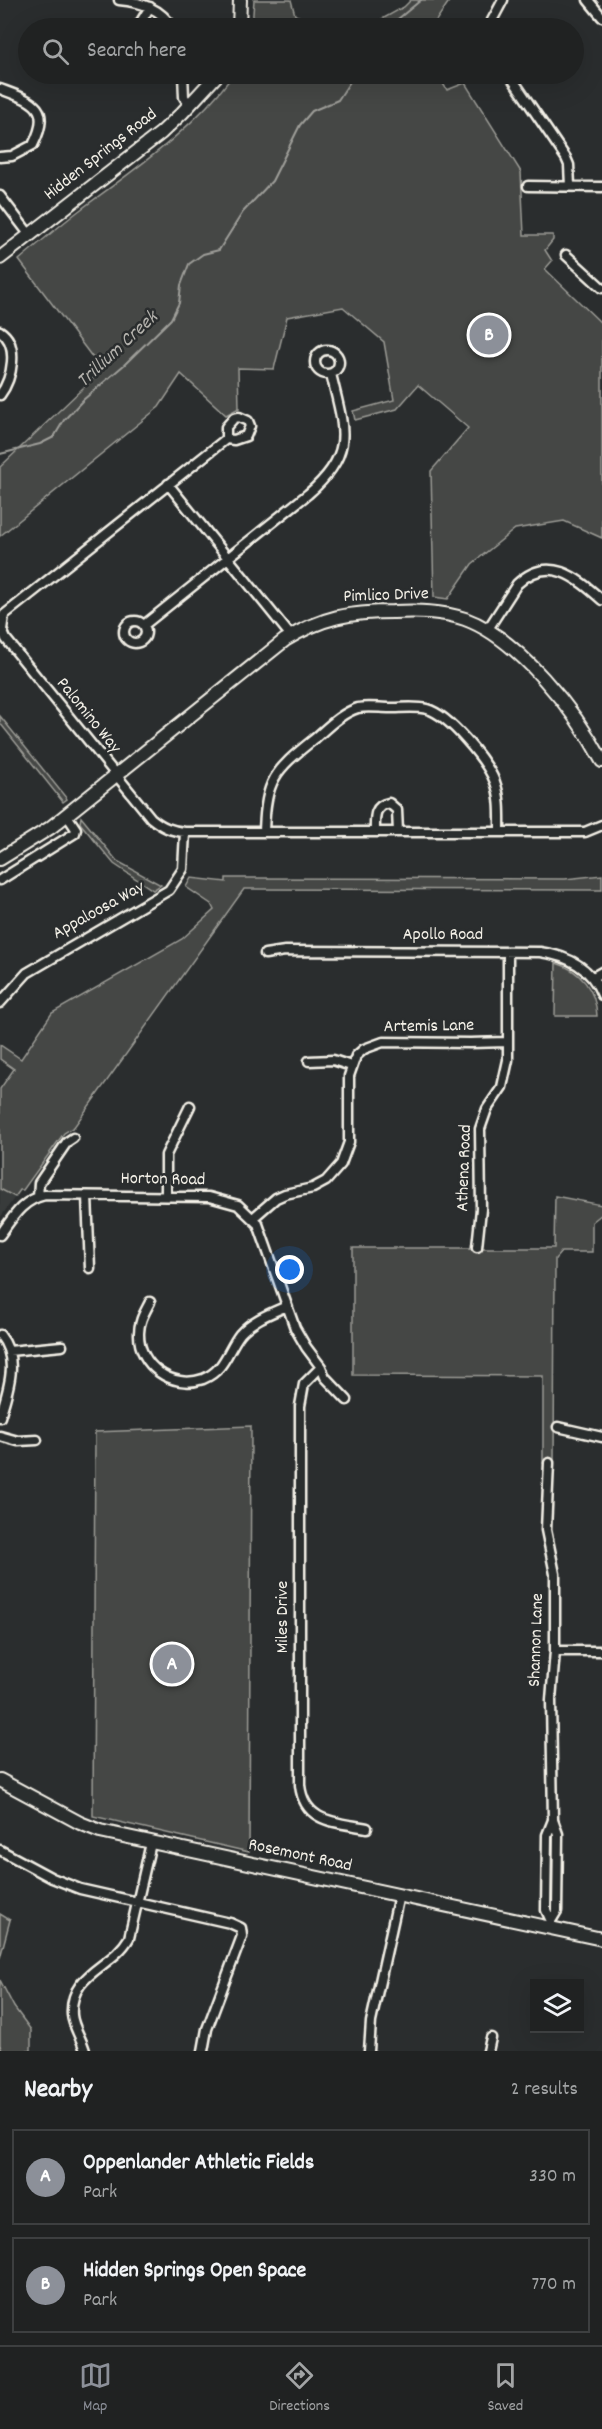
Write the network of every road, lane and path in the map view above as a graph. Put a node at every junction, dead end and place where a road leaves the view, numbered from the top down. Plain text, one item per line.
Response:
1 (118, 0) edge
2 (240, 0) edge
3 (503, 0) edge
4 (588, 0) edge
5 (150, 7) junction
6 (602, 17) edge
7 (143, 18) edge
8 (165, 18) edge
9 (239, 18) edge
10 (493, 18) edge
11 (183, 84) edge
12 (209, 84) edge
13 (516, 84) edge
14 (0, 89) edge
15 (190, 105) junction
16 (0, 157) edge
17 (528, 186) dead end
18 (570, 186) junction
19 (602, 187) edge
20 (0, 196) edge
21 (29, 234) junction
22 (566, 255) dead end
23 (0, 258) edge
24 (602, 288) edge
25 (0, 331) edge
26 (331, 374) dead end
27 (0, 395) edge
28 (226, 439) dead end
29 (168, 483) junction
30 (228, 558) junction
31 (602, 600) edge
32 (144, 625) dead end
33 (488, 629) junction
34 (291, 636) junction
35 (602, 761) edge
36 (116, 777) junction
37 (66, 814) junction
38 (602, 825) edge
39 (264, 831) junction
40 (185, 832) junction
41 (375, 832) junction
42 (398, 832) junction
43 (500, 832) junction
44 (0, 859) edge
45 (0, 880) edge
46 (508, 952) junction
47 (265, 954) dead end
48 (602, 972) edge
49 (593, 977) junction
50 (602, 995) edge
51 (0, 1003) edge
52 (507, 1042) junction
53 (309, 1061) dead end
54 (351, 1066) junction
55 (190, 1106) dead end
56 (73, 1138) dead end
57 (166, 1195) junction
58 (87, 1196) junction
59 (39, 1197) junction
60 (253, 1218) junction
61 (0, 1235) edge
62 (477, 1247) dead end
63 (90, 1268) dead end
64 (150, 1302) dead end
65 (287, 1306) junction
66 (0, 1335) edge
67 (62, 1346) dead end
68 (9, 1351) junction
69 (321, 1367) junction
70 (347, 1400) dead end
71 (0, 1417) edge
72 (558, 1427) dead end
73 (0, 1436) edge
74 (602, 1437) edge
75 (37, 1440) dead end
76 (549, 1464) dead end
77 (555, 1650) junction
78 (602, 1651) edge
79 (0, 1780) edge
80 (367, 1828) dead end
81 (151, 1843) junction
82 (0, 1850) edge
83 (399, 1895) junction
84 (136, 1903) junction
85 (551, 1925) junction
86 (602, 1939) edge
87 (490, 2038) dead end
88 (85, 2051) edge
89 (203, 2051) edge
90 (369, 2051) edge
91 (488, 2051) edge

1 - 5 street
2 - 9 main road
3 - 10 street
4 - 6 street
5 - 7 street
5 - 8 street
11 - 15 street
12 - 15 main road, Hidden Springs Road
13 - 18 street
14 - 16 street
15 - 21 main road, Hidden Springs Road
17 - 18 street
18 - 19 street
20 - 21 street
21 - 23 main road, Hidden Springs Road
22 - 24 street
25 - 27 street
26 - 30 street
28 - 29 street, Palomino Way
29 - 30 street
29 - 36 street, Palomino Way
30 - 32 street
30 - 34 street
31 - 33 street
33 - 34 main road, Pimlico Drive
33 - 35 main road, Pimlico Drive
34 - 36 main road, Pimlico Drive
36 - 37 main road, Pimlico Drive
36 - 40 street, Palomino Way
37 - 44 main road, Pimlico Drive
37 - 45 street
38 - 43 street, Palomino Way
39 - 40 street, Palomino Way
39 - 41 street, Palomino Way
39 - 43 street
40 - 51 street, Appaloosa Way
41 - 42 street, Palomino Way
41 - 42 street
42 - 43 street, Palomino Way
46 - 47 street, Apollo Road
46 - 49 street, Apollo Road
46 - 52 street, Athena Road
48 - 49 street
49 - 50 street, Apollo Road
52 - 54 street, Artemis Lane
52 - 62 street, Athena Road
53 - 54 street
54 - 60 street
55 - 57 street
56 - 59 street
57 - 58 street, Horton Road
57 - 60 street, Horton Road
58 - 59 street, Horton Road
58 - 63 street
59 - 61 street
60 - 65 street
64 - 65 street
65 - 69 street
66 - 68 street
67 - 68 street
68 - 71 street
69 - 70 street
69 - 80 street, Miles Drive
72 - 74 street
73 - 75 street
76 - 77 street, Shannon Lane
77 - 78 street
77 - 85 street, Shannon Lane
79 - 81 main road, Rosemont Road
81 - 83 main road, Rosemont Road
81 - 84 street
82 - 84 street
83 - 85 main road, Rosemont Road
83 - 90 street
84 - 88 street
84 - 89 street
85 - 86 main road, Rosemont Road
87 - 91 street

